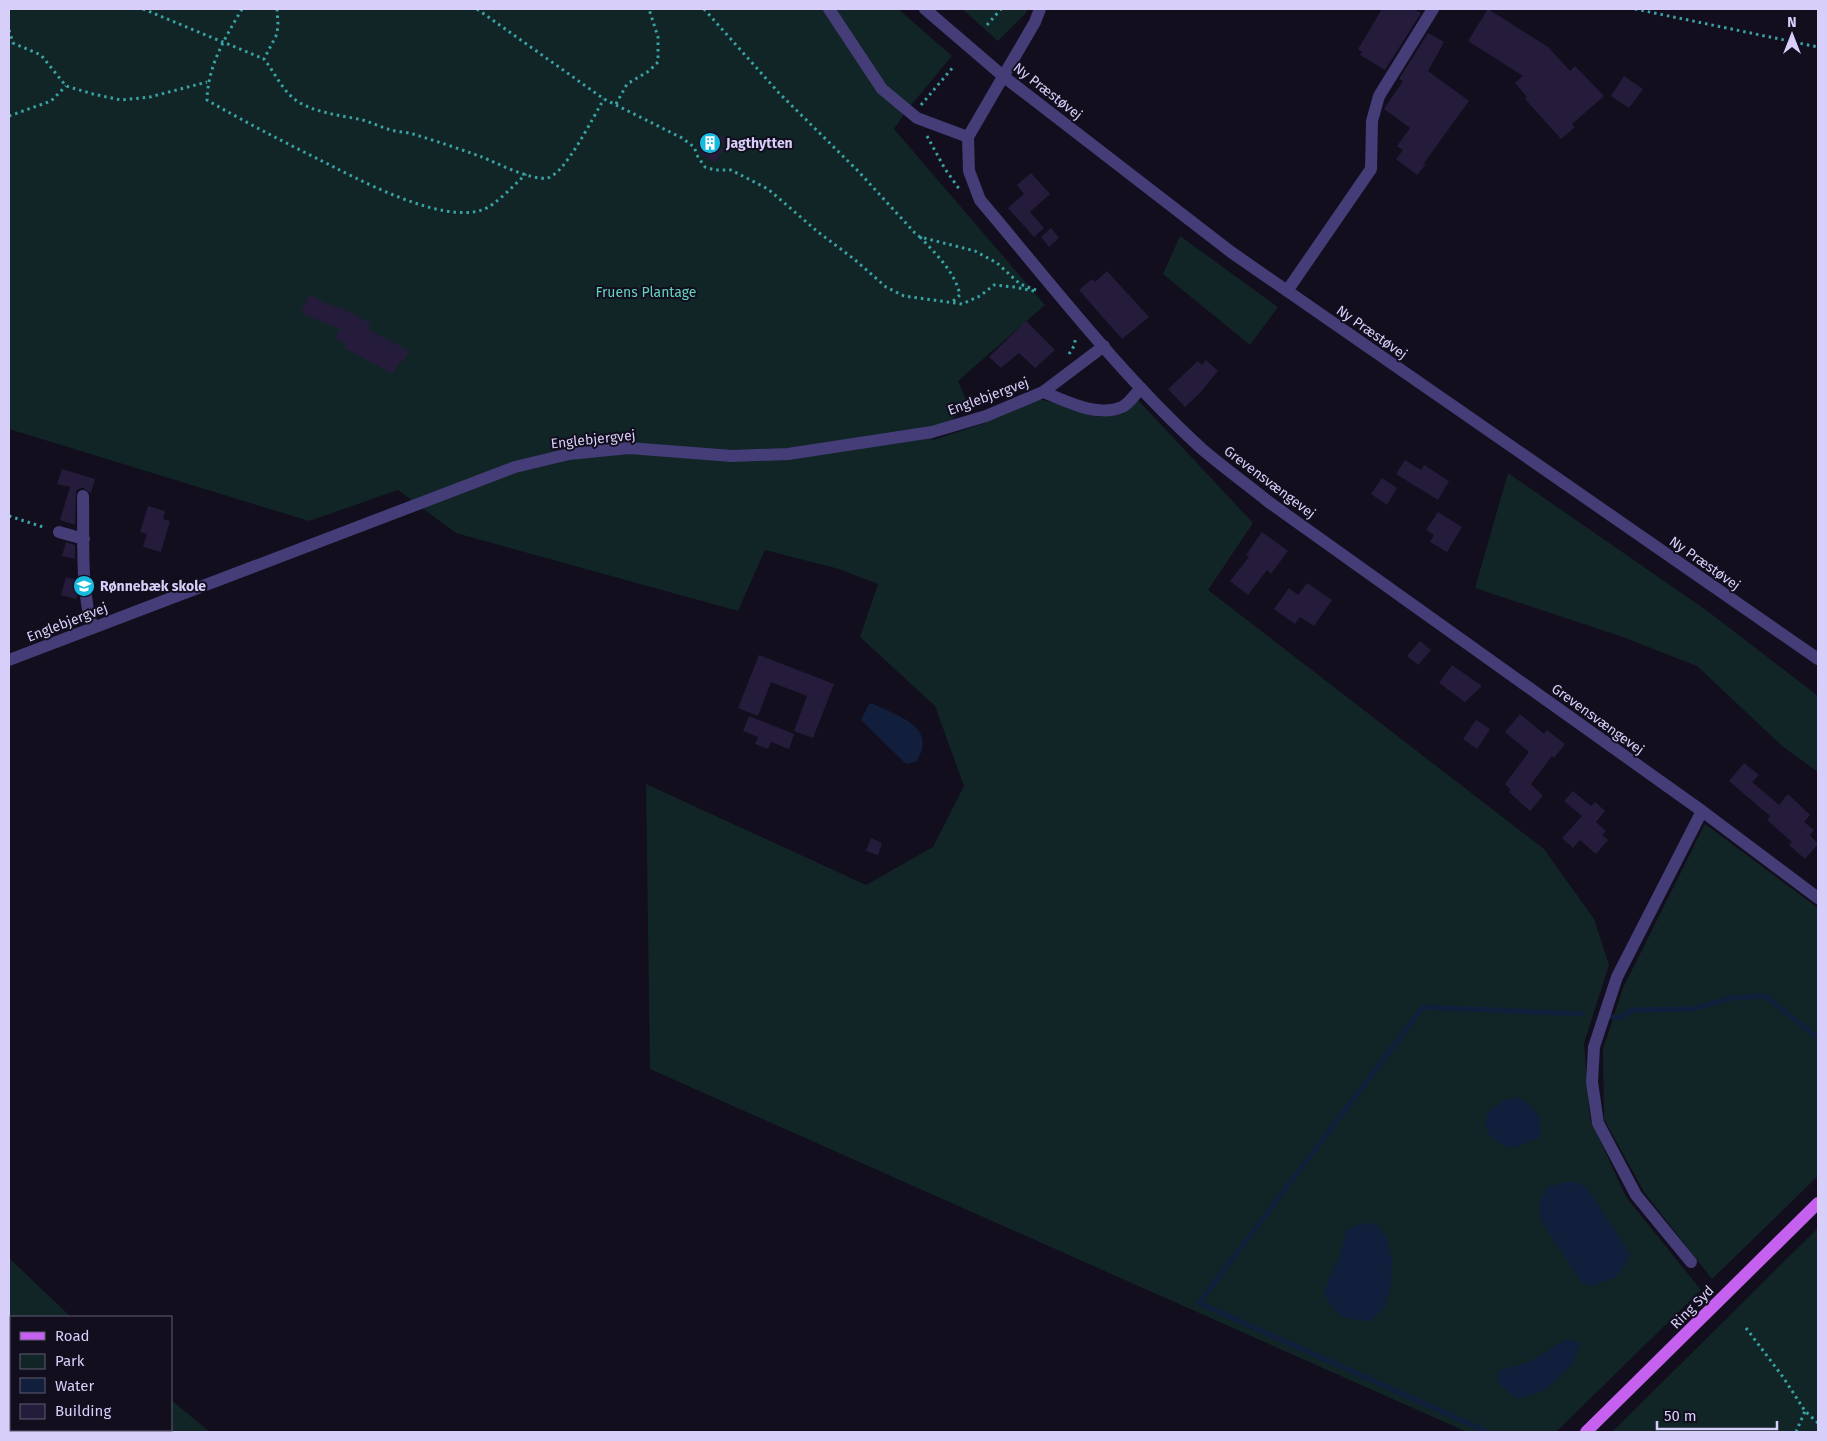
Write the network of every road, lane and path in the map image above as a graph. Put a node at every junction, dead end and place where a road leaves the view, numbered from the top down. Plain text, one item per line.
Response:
1 (143, 9) edge
2 (242, 9) edge
3 (277, 9) edge
4 (477, 9) edge
5 (649, 9) edge
6 (704, 9) edge
7 (829, 9) edge
8 (925, 9) edge
9 (1001, 9) edge
10 (1040, 9) edge
11 (1433, 9) edge
12 (1635, 9) edge
13 (987, 25) dead end
14 (9, 30) edge
15 (222, 43) junction
16 (1818, 47) edge
17 (264, 60) junction
18 (1003, 76) junction
19 (207, 82) junction
20 (66, 86) junction
21 (604, 99) junction
22 (616, 104) junction
23 (9, 116) edge
24 (968, 137) junction
25 (526, 174) junction
26 (920, 237) junction
27 (1287, 291) junction
28 (951, 302) junction
29 (1076, 340) dead end
30 (1104, 346) junction
31 (1066, 358) dead end
32 (1141, 388) junction
33 (1043, 392) junction
34 (83, 496) dead end
35 (9, 516) edge
36 (59, 532) joint
37 (84, 539) junction
38 (93, 628) junction
39 (1818, 659) edge
40 (9, 660) edge
41 (1702, 811) junction
42 (1818, 898) edge
43 (1818, 1203) edge
44 (1691, 1262) dead end
45 (1746, 1328) dead end
46 (1805, 1411) junction
47 (1818, 1423) edge
48 (1586, 1432) edge
49 (1796, 1432) edge

1 - 15 path
2 - 15 path
3 - 17 path
4 - 21 path
5 - 22 path
6 - 26 path
7 - 24 street
8 - 18 street, Ny Præstøvej
9 - 13 path
10 - 18 street
11 - 27 street
12 - 16 path
14 - 20 path
15 - 17 path
15 - 19 path
17 - 25 path
18 - 24 street
18 - 27 street, Ny Præstøvej
19 - 20 path
19 - 25 path
20 - 23 path
21 - 22 path
21 - 25 path
22 - 28 path
24 - 30 street, Grevensvængevej
26 - 28 path
26 - 28 path
27 - 39 street, Ny Præstøvej
29 - 31 path
30 - 32 street, Grevensvængevej
30 - 33 street, Englebjergvej
32 - 33 street
32 - 41 street, Grevensvængevej
33 - 38 street, Englebjergvej
34 - 37 street
35 - 36 path
36 - 37 street
37 - 38 street
38 - 40 street, Englebjergvej
41 - 42 street, Grevensvængevej
41 - 44 street
43 - 48 main road, Ring Syd
45 - 46 path
46 - 47 path
46 - 49 path

